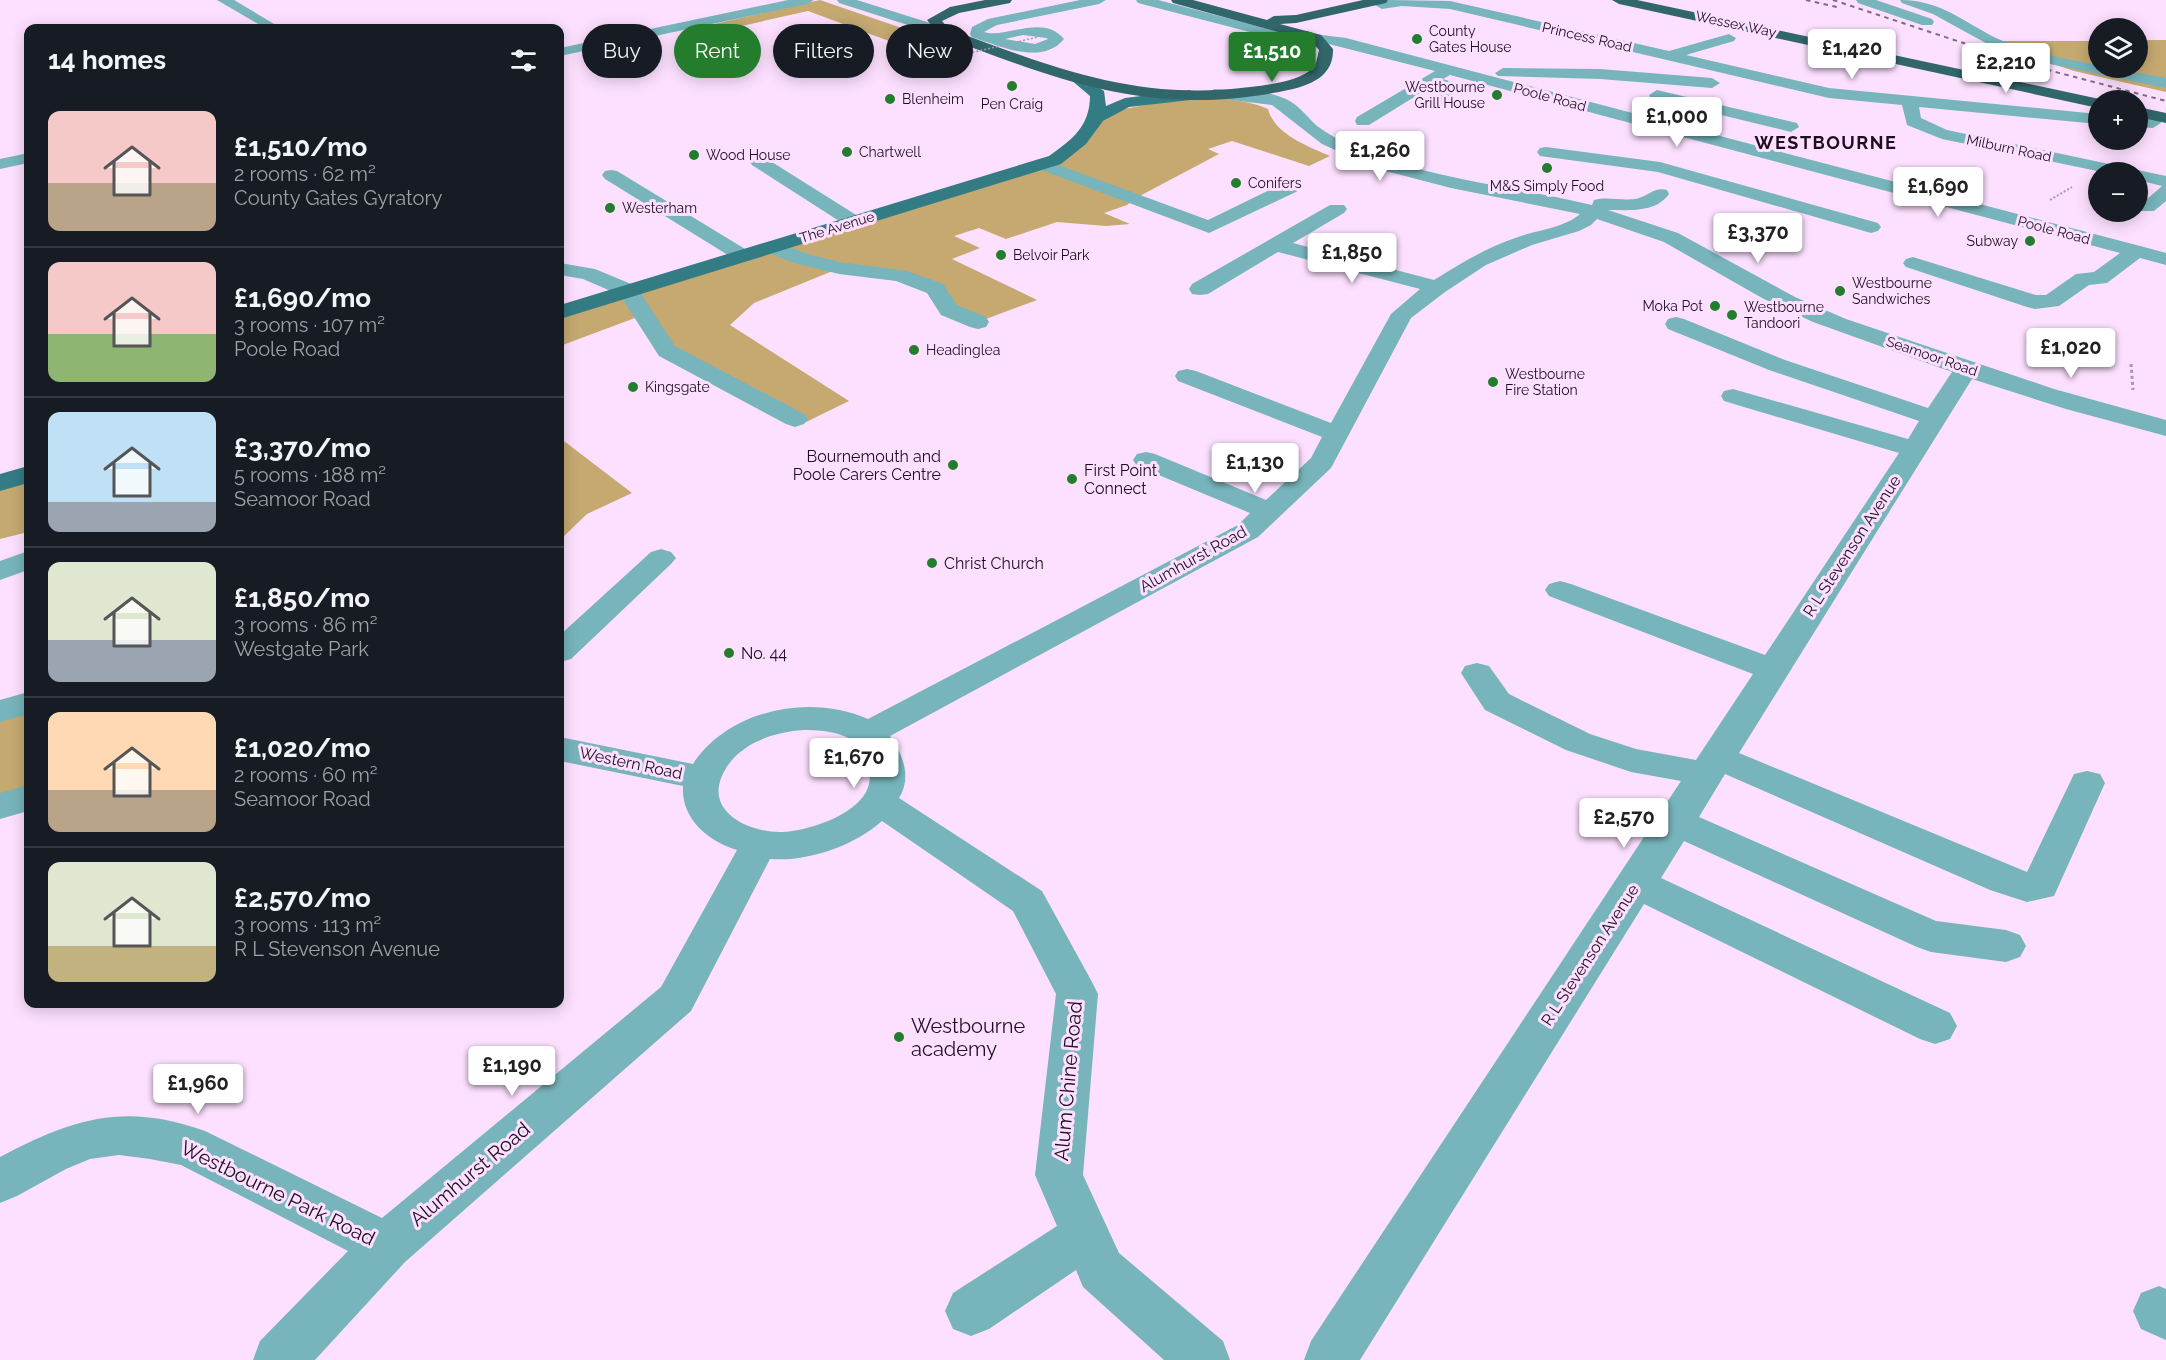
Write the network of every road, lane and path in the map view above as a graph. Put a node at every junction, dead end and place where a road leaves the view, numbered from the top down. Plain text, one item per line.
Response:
1 (224, 0) edge
2 (807, 0) edge
3 (1005, 0) edge
4 (1100, 0) edge
5 (1143, 0) edge
6 (1178, 0) edge
7 (1619, 0) edge
8 (1863, 0) edge
9 (1907, 0) edge
10 (850, 2) edge
11 (1385, 2) edge
12 (955, 10) junction
13 (1230, 14) junction
14 (1002, 20) junction
15 (1573, 21) dead end
16 (267, 24) edge
17 (919, 24) edge
18 (937, 24) edge
19 (1552, 29) junction
20 (1035, 33) joint
21 (1640, 35) dead end
22 (1312, 37) junction
23 (1984, 37) junction
24 (1729, 38) dead end
25 (995, 40) junction
26 (973, 42) edge
27 (1619, 44) junction
28 (1020, 48) junction
29 (564, 51) edge
30 (973, 51) edge
31 (1669, 56) junction
32 (1045, 68) junction
33 (1447, 70) junction
34 (1630, 76) junction
35 (1078, 79) junction
36 (1481, 79) junction
37 (1430, 80) junction
38 (1299, 83) junction
39 (2166, 83) edge
40 (1789, 85) junction
41 (1214, 94) junction
42 (1191, 95) junction
43 (2088, 101) edge
44 (1910, 102) junction
45 (1284, 104) junction
46 (1443, 105) dead end
47 (1097, 117) junction
48 (2088, 118) edge
49 (1363, 121) dead end
50 (1642, 121) junction
51 (1791, 127) dead end
52 (1719, 141) junction
53 (1666, 146) junction
54 (1546, 152) dead end
55 (24, 159) edge
56 (758, 161) dead end
57 (0, 164) edge
58 (1042, 164) junction
59 (2088, 164) edge
60 (1660, 167) junction
61 (611, 175) dead end
62 (2088, 176) edge
63 (2148, 178) edge
64 (2166, 182) edge
65 (1291, 187) dead end
66 (2166, 191) edge
67 (1508, 192) junction
68 (2148, 205) edge
69 (1669, 208) junction
70 (1337, 209) dead end
71 (1593, 211) junction
72 (2018, 220) junction
73 (854, 222) junction
74 (1871, 227) dead end
75 (1276, 244) junction
76 (771, 247) junction
77 (2137, 251) junction
78 (1710, 255) junction
79 (742, 256) junction
80 (2166, 259) edge
81 (1913, 263) dead end
82 (564, 270) edge
83 (1437, 287) junction
84 (1200, 289) dead end
85 (628, 291) junction
86 (564, 311) edge
87 (978, 322) dead end
88 (1676, 324) dead end
89 (1966, 369) junction
90 (1187, 376) dead end
91 (1732, 396) dead end
92 (1935, 417) junction
93 (795, 419) dead end
94 (2166, 428) edge
95 (1337, 434) junction
96 (1914, 449) junction
97 (1146, 460) dead end
98 (24, 475) edge
99 (0, 483) edge
100 (1269, 511) junction
101 (661, 558) dead end
102 (24, 562) edge
103 (0, 571) edge
104 (1560, 590) dead end
105 (564, 648) edge
106 (1773, 670) junction
107 (1477, 673) dead end
108 (24, 704) edge
109 (0, 711) edge
110 (867, 734) junction
111 (564, 749) edge
112 (1711, 766) junction
113 (703, 778) junction
114 (2087, 783) dead end
115 (24, 799) edge
116 (879, 802) junction
117 (0, 806) edge
118 (1675, 822) junction
119 (759, 844) junction
120 (1636, 884) junction
121 (2006, 946) dead end
122 (1935, 1026) dead end
123 (0, 1181) edge
124 (1086, 1235) junction
125 (387, 1245) junction
126 (971, 1311) dead end
127 (279, 1360) edge
128 (1204, 1360) edge
129 (1330, 1360) edge

1 - 16 street
2 - 29 street
3 - 12 highway
4 - 14 street
5 - 22 street, Poole Road
6 - 13 highway
7 - 43 highway, Wessex Way
8 - 23 street
9 - 23 street
10 - 12 street
10 - 17 street
11 - 13 highway
11 - 19 street, Princess Road
11 - 22 highway
12 - 18 highway
13 - 22 highway
14 - 20 street
14 - 25 street
15 - 19 street
19 - 27 street, Princess Road
20 - 30 path, bridge
21 - 27 street
22 - 33 street, Poole Road
22 - 38 highway
23 - 39 street
24 - 31 street
25 - 28 street
25 - 28 street
26 - 32 highway
27 - 31 street, Princess Road
28 - 32 street
31 - 40 street, Princess Road
32 - 35 highway
33 - 36 street, Poole Road
33 - 37 street
34 - 36 street
34 - 40 street
34 - 51 street
35 - 42 highway
35 - 47 main road
36 - 50 street, Poole Road
37 - 46 street
37 - 49 street
38 - 41 highway
38 - 45 street
40 - 44 street
41 - 42 highway
41 - 45 street, Seamoor Road
42 - 47 main road
44 - 48 street
44 - 59 street, Milburn Road
45 - 67 street, Seamoor Road
47 - 58 main road, The Avenue
50 - 52 street, Poole Road
50 - 53 street
52 - 53 street
52 - 72 street, Poole Road
53 - 60 street
54 - 60 street
55 - 57 street
56 - 73 street
58 - 65 street
58 - 73 main road, The Avenue
60 - 69 street
60 - 74 street
61 - 79 street
62 - 72 path
63 - 64 street
66 - 68 street
67 - 69 street, Seamoor Road
67 - 71 street, Seamoor Road
69 - 78 street, Seamoor Road
70 - 75 street
71 - 78 street, Seamoor Road
71 - 83 street, Alumhurst Road
72 - 77 street, Poole Road
73 - 76 main road, The Avenue
75 - 83 street
75 - 84 street
76 - 79 main road, The Avenue
76 - 87 street
77 - 80 street, Poole Road
77 - 81 street
78 - 89 street, Seamoor Road
79 - 85 main road, The Avenue
82 - 85 street
83 - 95 street, Alumhurst Road
85 - 86 main road, The Avenue
85 - 93 street
88 - 92 street
89 - 92 street, R L Stevenson Avenue
89 - 94 street, Seamoor Road
90 - 95 street
91 - 96 street
92 - 96 street, R L Stevenson Avenue
95 - 100 street, Alumhurst Road
96 - 106 street, R L Stevenson Avenue
97 - 100 street
98 - 99 main road
100 - 110 street, Alumhurst Road
101 - 105 street
102 - 103 street
104 - 106 street
106 - 112 street, R L Stevenson Avenue
107 - 112 street
108 - 109 street
110 - 113 street
110 - 116 street
111 - 113 street, Western Road
112 - 114 street
112 - 118 street, R L Stevenson Avenue
113 - 119 street
115 - 117 street
116 - 119 street
116 - 124 street, Alum Chine Road
118 - 120 street, R L Stevenson Avenue
118 - 121 street
119 - 125 street, Alumhurst Road
120 - 122 street
120 - 129 street, R L Stevenson Avenue
123 - 125 street, Westbourne Park Road
124 - 126 street
124 - 128 street, Alum Chine Road
125 - 127 street, Alumhurst Road

